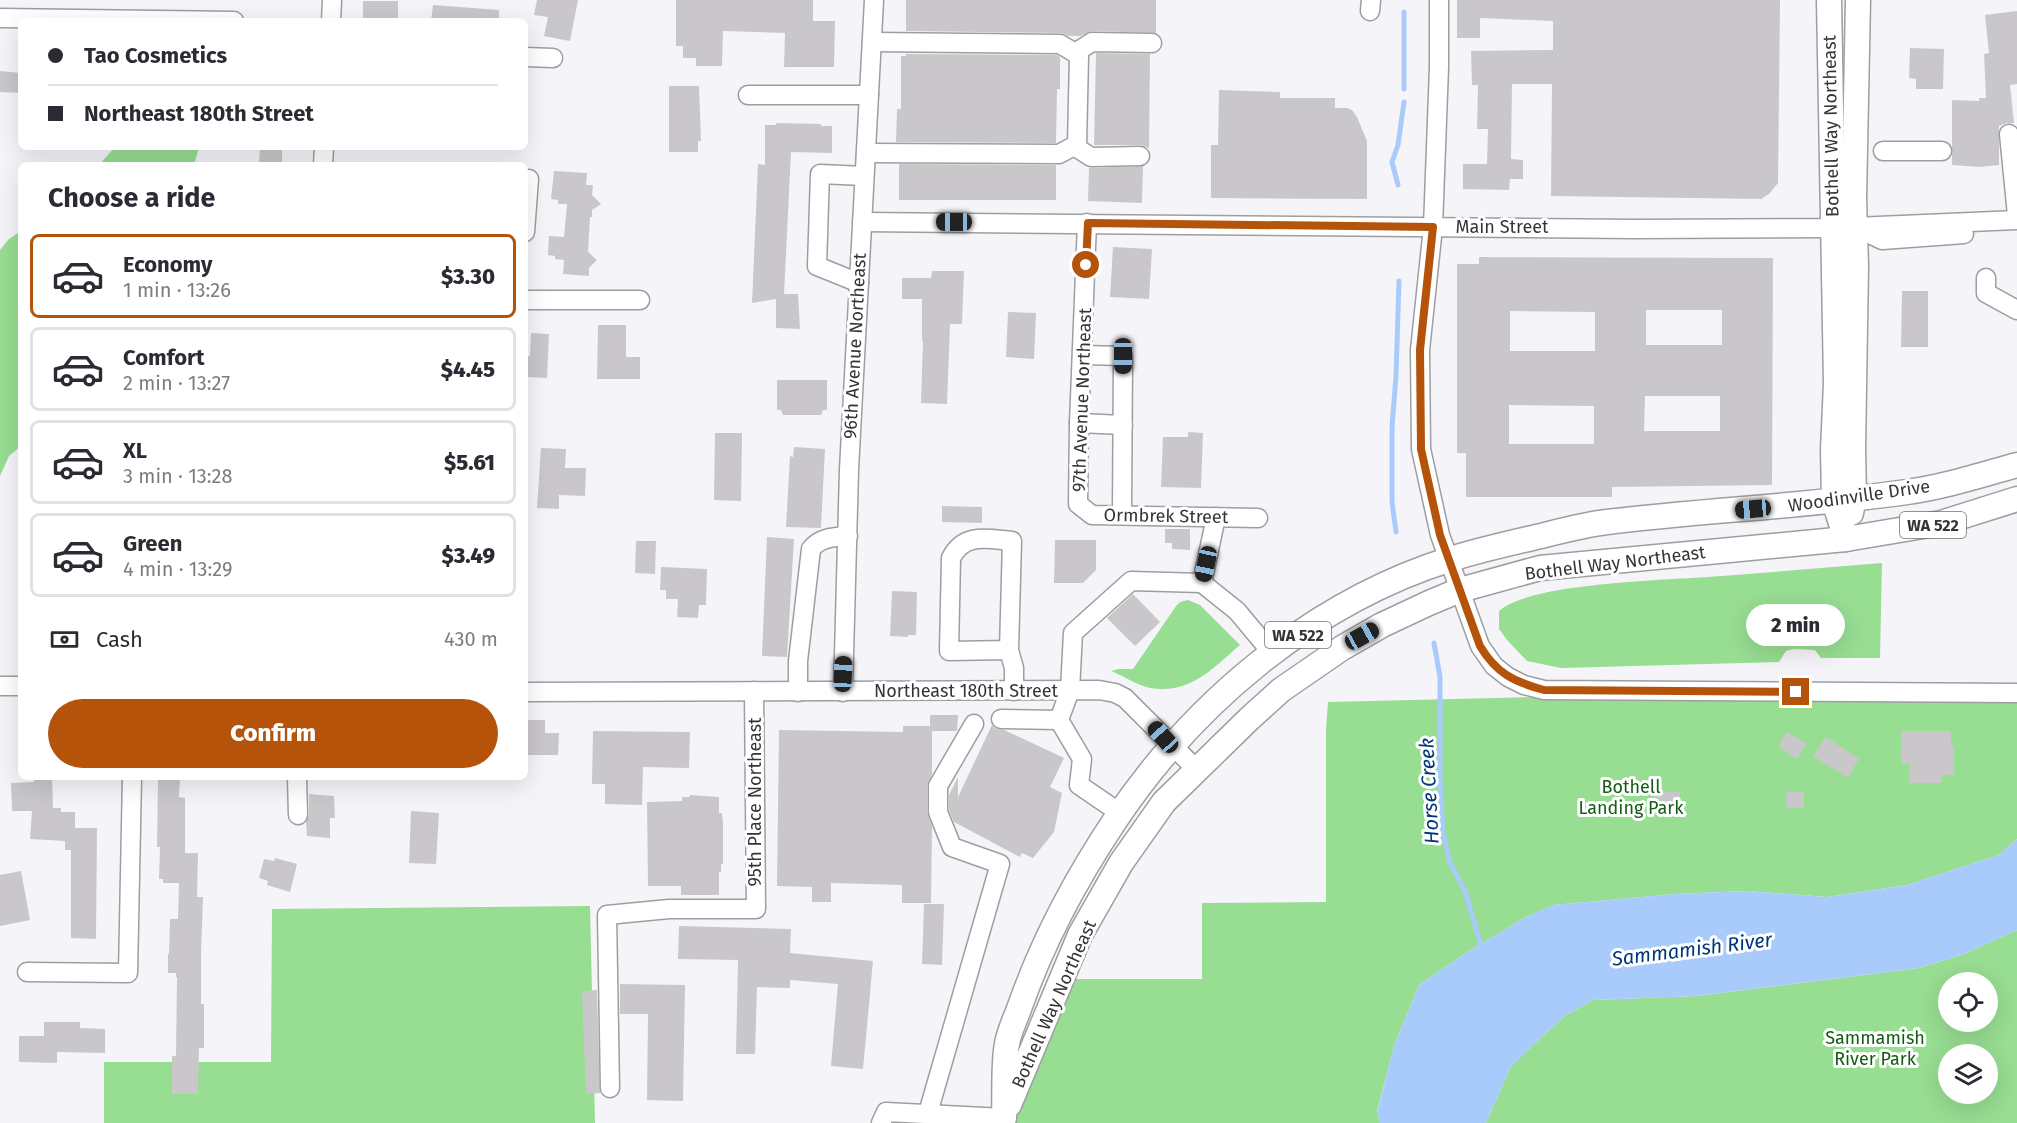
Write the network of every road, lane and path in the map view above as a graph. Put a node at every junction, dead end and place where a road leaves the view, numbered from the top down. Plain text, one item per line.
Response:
1 (332, 0) edge
2 (874, 0) edge
3 (1438, 0) edge
4 (1829, 0) edge
5 (1858, 0) edge
6 (0, 18) edge
7 (18, 18) edge
8 (331, 18) edge
9 (872, 42) junction
10 (1152, 43) dead end
11 (1075, 53) junction
12 (528, 57) edge
13 (552, 58) dead end
14 (748, 95) dead end
15 (869, 95) junction
16 (2009, 134) dead end
17 (1074, 146) junction
18 (1882, 150) dead end
19 (1942, 151) dead end
20 (866, 153) junction
21 (1140, 156) dead end
22 (864, 176) junction
23 (529, 179) dead end
24 (528, 192) edge
25 (2017, 215) edge
26 (2017, 220) edge
27 (862, 222) junction
28 (1088, 223) junction
29 (1433, 227) junction
30 (1844, 228) junction
31 (2017, 231) edge
32 (1986, 278) dead end
33 (859, 283) junction
34 (528, 300) edge
35 (640, 300) dead end
36 (2017, 310) edge
37 (1083, 355) junction
38 (1079, 423) junction
39 (1123, 424) junction
40 (2017, 465) edge
41 (1844, 499) junction
42 (2017, 499) edge
43 (1078, 504) joint
44 (1122, 514) junction
45 (1216, 517) junction
46 (1663, 517) joint
47 (1258, 518) dead end
48 (848, 536) junction
49 (1846, 539) junction
50 (1449, 559) junction
51 (1202, 584) junction
52 (1460, 590) junction
53 (1009, 650) junction
54 (1272, 653) junction
55 (0, 686) edge
56 (18, 686) edge
57 (1070, 690) junction
58 (754, 691) junction
59 (1014, 691) junction
60 (528, 692) edge
61 (798, 692) junction
62 (843, 692) junction
63 (2017, 693) edge
64 (1001, 719) dead end
65 (1059, 720) junction
66 (974, 723) dead end
67 (1171, 746) junction
68 (1197, 770) junction
69 (132, 780) edge
70 (297, 780) edge
71 (1120, 813) junction
72 (298, 815) dead end
73 (27, 972) dead end
74 (610, 1088) dead end
75 (928, 1113) junction
76 (1003, 1120) edge
77 (881, 1123) edge

1 - 8 street
2 - 9 street, 96th Avenue Northeast
3 - 29 street
4 - 30 main road, Bothell Way Northeast
5 - 30 main road, Bothell Way Northeast
6 - 7 street
9 - 11 street
9 - 15 street, 96th Avenue Northeast
10 - 11 street
11 - 17 street
12 - 13 street
14 - 15 street
15 - 20 street, 96th Avenue Northeast
16 - 25 street
17 - 20 street
17 - 21 street
18 - 19 street
20 - 22 street, 96th Avenue Northeast
22 - 27 street, 96th Avenue Northeast
22 - 33 street
23 - 24 street
26 - 30 street, Main Street
27 - 28 street, Main Street
27 - 33 street, 96th Avenue Northeast
28 - 29 street, Main Street
28 - 37 street, 97th Avenue Northeast
29 - 30 street, Main Street
29 - 50 street
30 - 31 street, Main Street
30 - 41 main road, Bothell Way Northeast
32 - 36 street
33 - 48 street, 96th Avenue Northeast
34 - 35 street
37 - 38 street, 97th Avenue Northeast
37 - 39 street
38 - 39 street
38 - 43 street, 97th Avenue Northeast
39 - 44 street
40 - 41 main road, Woodinville Drive / WA 522
41 - 46 main road, Woodinville Drive / WA 522
41 - 49 main road, Bothell Way Northeast
42 - 49 main road, WA 522
43 - 44 street, Ormbrek Street
44 - 45 street, Ormbrek Street
45 - 47 street, Ormbrek Street
45 - 51 street
46 - 50 main road, Bothell Way Northeast / WA 522
48 - 61 street
48 - 62 street, 96th Avenue Northeast
49 - 52 main road, Bothell Way Northeast / WA 522
50 - 52 street
50 - 54 main road, Bothell Way Northeast / WA 522
51 - 54 street
51 - 57 street
52 - 63 street
52 - 68 main road, Bothell Way Northeast / WA 522
53 - 53 street
53 - 59 street
54 - 67 main road, Bothell Way Northeast / WA 522
55 - 56 street
57 - 59 street, Northeast 180th Street
57 - 65 street
57 - 67 street, Northeast 180th Street
58 - 60 street, Northeast 180th Street
58 - 61 street, Northeast 180th Street
58 - 74 street, 95th Place Northeast
59 - 62 street, Northeast 180th Street
61 - 62 street, Northeast 180th Street
64 - 65 street
65 - 71 street
66 - 75 street
67 - 68 street, Northeast 180th Street
67 - 71 main road, Bothell Way Northeast / WA 522
68 - 76 main road, Bothell Way Northeast / WA 522
69 - 73 street
70 - 72 street
71 - 76 main road, Bothell Way Northeast / WA 522
75 - 76 street
75 - 77 street

